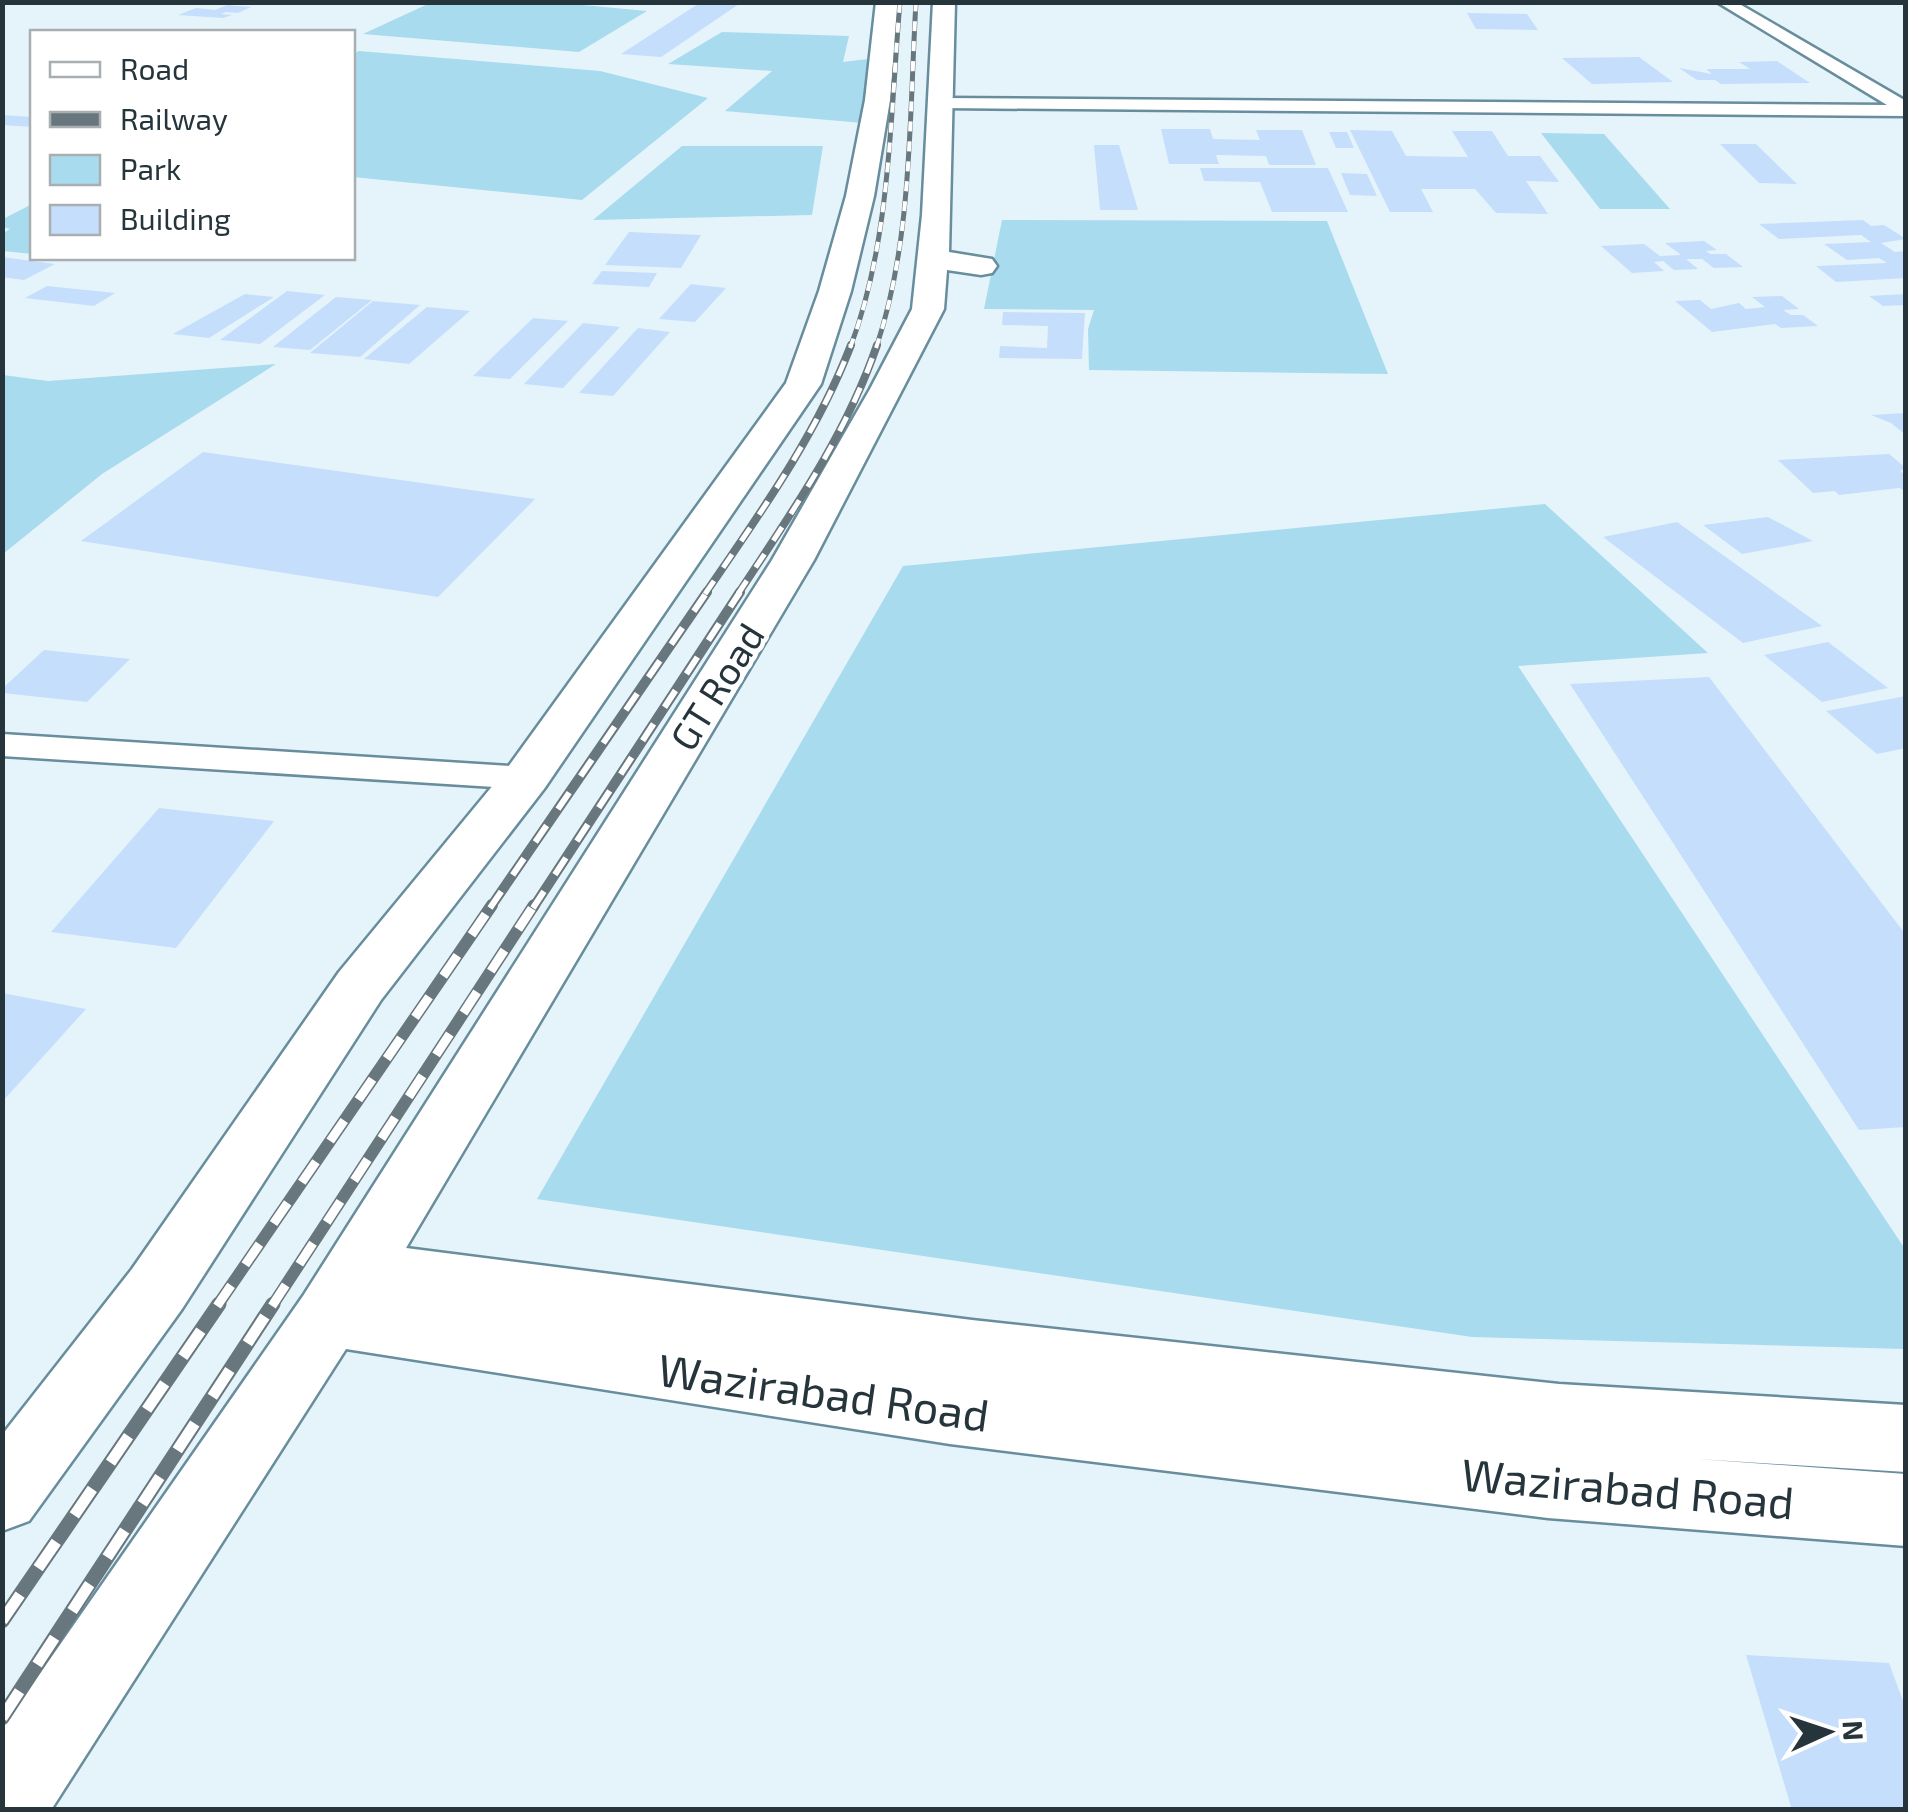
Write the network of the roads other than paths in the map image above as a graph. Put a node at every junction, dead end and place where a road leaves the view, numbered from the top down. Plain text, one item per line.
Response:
1 (887, 2) edge
2 (944, 2) edge
3 (1724, 2) edge
4 (942, 103) junction
5 (1906, 110) edge
6 (932, 259) junction
7 (981, 266) dead end
8 (2, 745) edge
9 (526, 778) junction
10 (342, 1293) junction
11 (1906, 1439) edge
12 (2, 1496) edge
13 (1906, 1510) edge
14 (2, 1806) edge

1 - 9 highway
2 - 4 highway, GT Road
3 - 5 street
4 - 5 street
4 - 6 highway, GT Road
6 - 7 highway
6 - 10 highway, GT Road
8 - 9 street
9 - 12 highway
10 - 11 highway, Wazirabad Road
10 - 13 highway, Wazirabad Road
10 - 14 highway

